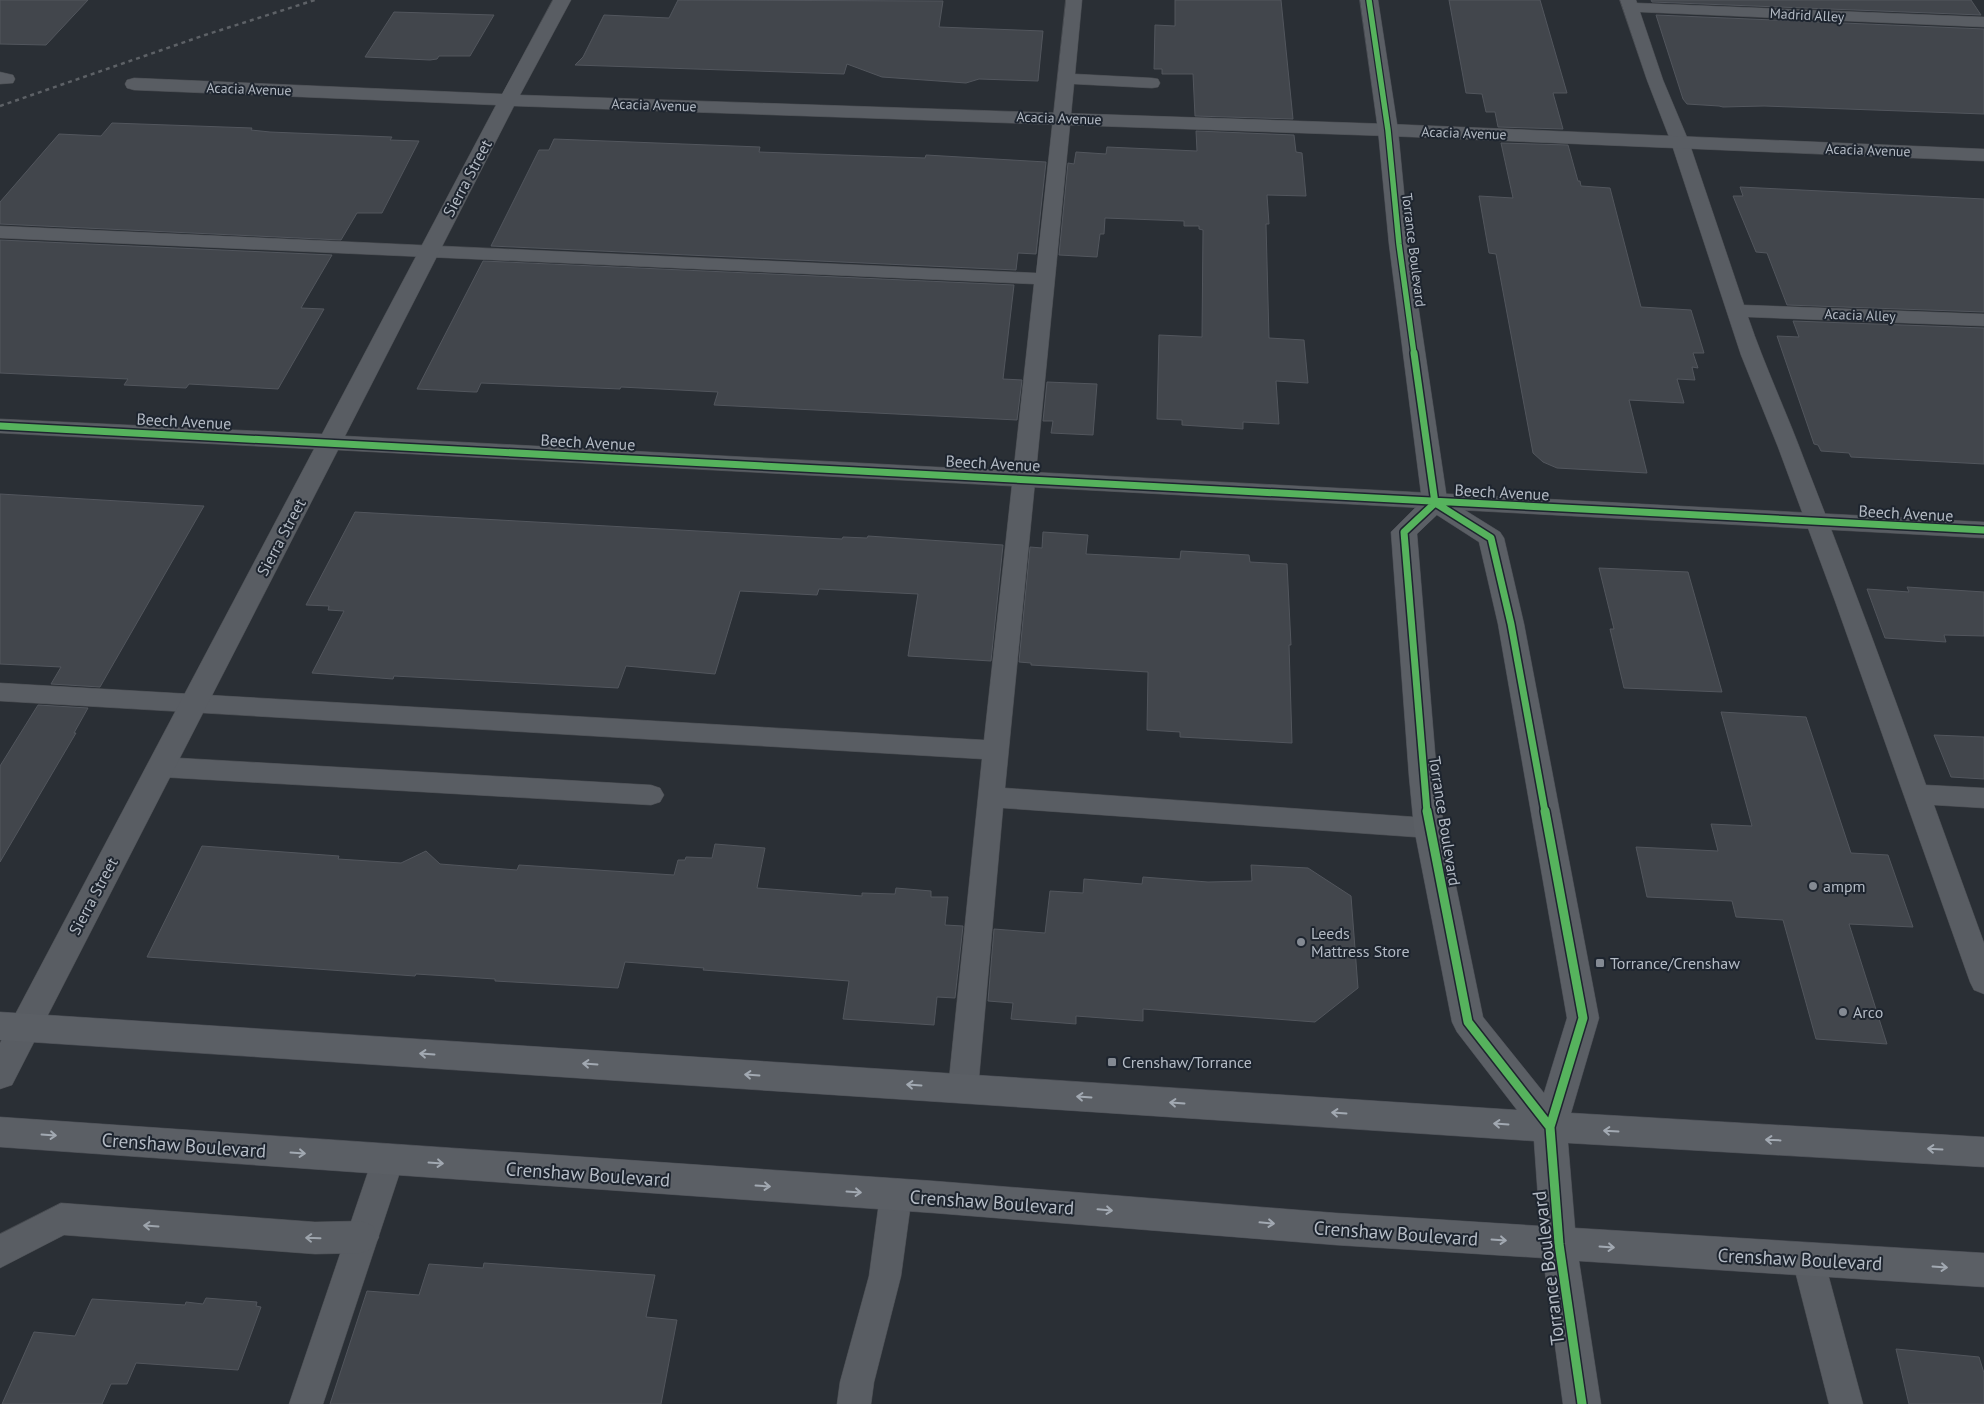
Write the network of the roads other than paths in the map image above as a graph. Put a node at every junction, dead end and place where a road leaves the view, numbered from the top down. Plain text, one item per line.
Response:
1 (562, 0) edge
2 (1074, 0) edge
3 (1369, 0) edge
4 (1629, 3) edge
5 (1984, 22) edge
6 (1066, 79) junction
7 (1152, 83) dead end
8 (134, 84) dead end
9 (508, 100) junction
10 (1062, 118) junction
11 (1388, 130) junction
12 (1680, 142) junction
13 (1984, 155) edge
14 (0, 232) edge
15 (429, 252) junction
16 (1046, 279) junction
17 (1736, 311) junction
18 (1984, 320) edge
19 (0, 426) edge
20 (331, 442) junction
21 (1022, 479) junction
22 (1435, 503) junction
23 (1816, 522) junction
24 (1984, 530) edge
25 (0, 692) edge
26 (194, 703) junction
27 (996, 750) junction
28 (161, 767) junction
29 (1916, 794) junction
30 (651, 795) dead end
31 (990, 797) junction
32 (1984, 798) edge
33 (1429, 828) junction
34 (1984, 982) edge
35 (12, 1026) edge
36 (0, 1075) edge
37 (962, 1088) junction
38 (1550, 1127) junction
39 (0, 1132) edge
40 (1984, 1152) edge
41 (388, 1160) junction
42 (896, 1195) junction
43 (361, 1237) junction
44 (1558, 1244) junction
45 (0, 1252) edge
46 (1808, 1259) junction
47 (1984, 1270) edge
48 (306, 1404) edge
49 (854, 1404) edge
50 (1582, 1404) edge
51 (1846, 1404) edge

1 - 9 street, Sierra Street
2 - 6 lane
3 - 11 main road, Torrance Boulevard
4 - 5 lane, Madrid Alley
4 - 12 lane
6 - 7 lane
6 - 10 lane
8 - 9 street, Acacia Avenue
9 - 10 street, Acacia Avenue
9 - 15 street, Sierra Street
10 - 11 street, Acacia Avenue
10 - 16 lane
11 - 12 street, Acacia Avenue
11 - 22 main road, Torrance Boulevard
12 - 13 street, Acacia Avenue
12 - 17 lane
14 - 15 lane
15 - 16 lane
15 - 20 street, Sierra Street
16 - 21 lane
17 - 18 lane, Acacia Alley
17 - 23 lane
19 - 20 street, Beech Avenue
20 - 21 street, Beech Avenue
20 - 26 street, Sierra Street
21 - 22 street, Beech Avenue
21 - 27 lane
22 - 23 street, Beech Avenue
22 - 33 main road, Torrance Boulevard
22 - 38 main road, Torrance Boulevard
23 - 24 street, Beech Avenue
23 - 29 lane
25 - 26 lane
26 - 27 lane
26 - 28 street, Sierra Street
27 - 31 lane
28 - 30 lane
28 - 35 street, Sierra Street
29 - 32 lane
29 - 34 lane
31 - 33 lane
31 - 37 lane
33 - 38 main road, Torrance Boulevard
35 - 36 street, Sierra Street
37 -> 35 main road
38 -> 37 main road
40 -> 38 main road
38 - 44 main road, Torrance Boulevard
39 -> 41 main road, Crenshaw Boulevard
41 -> 42 main road, Crenshaw Boulevard
41 - 43 lane
42 -> 44 main road, Crenshaw Boulevard
42 - 49 lane
43 -> 45 street
43 - 48 lane
44 -> 46 main road, Crenshaw Boulevard
44 - 50 main road, Torrance Boulevard
46 -> 47 main road, Crenshaw Boulevard
46 - 51 lane

